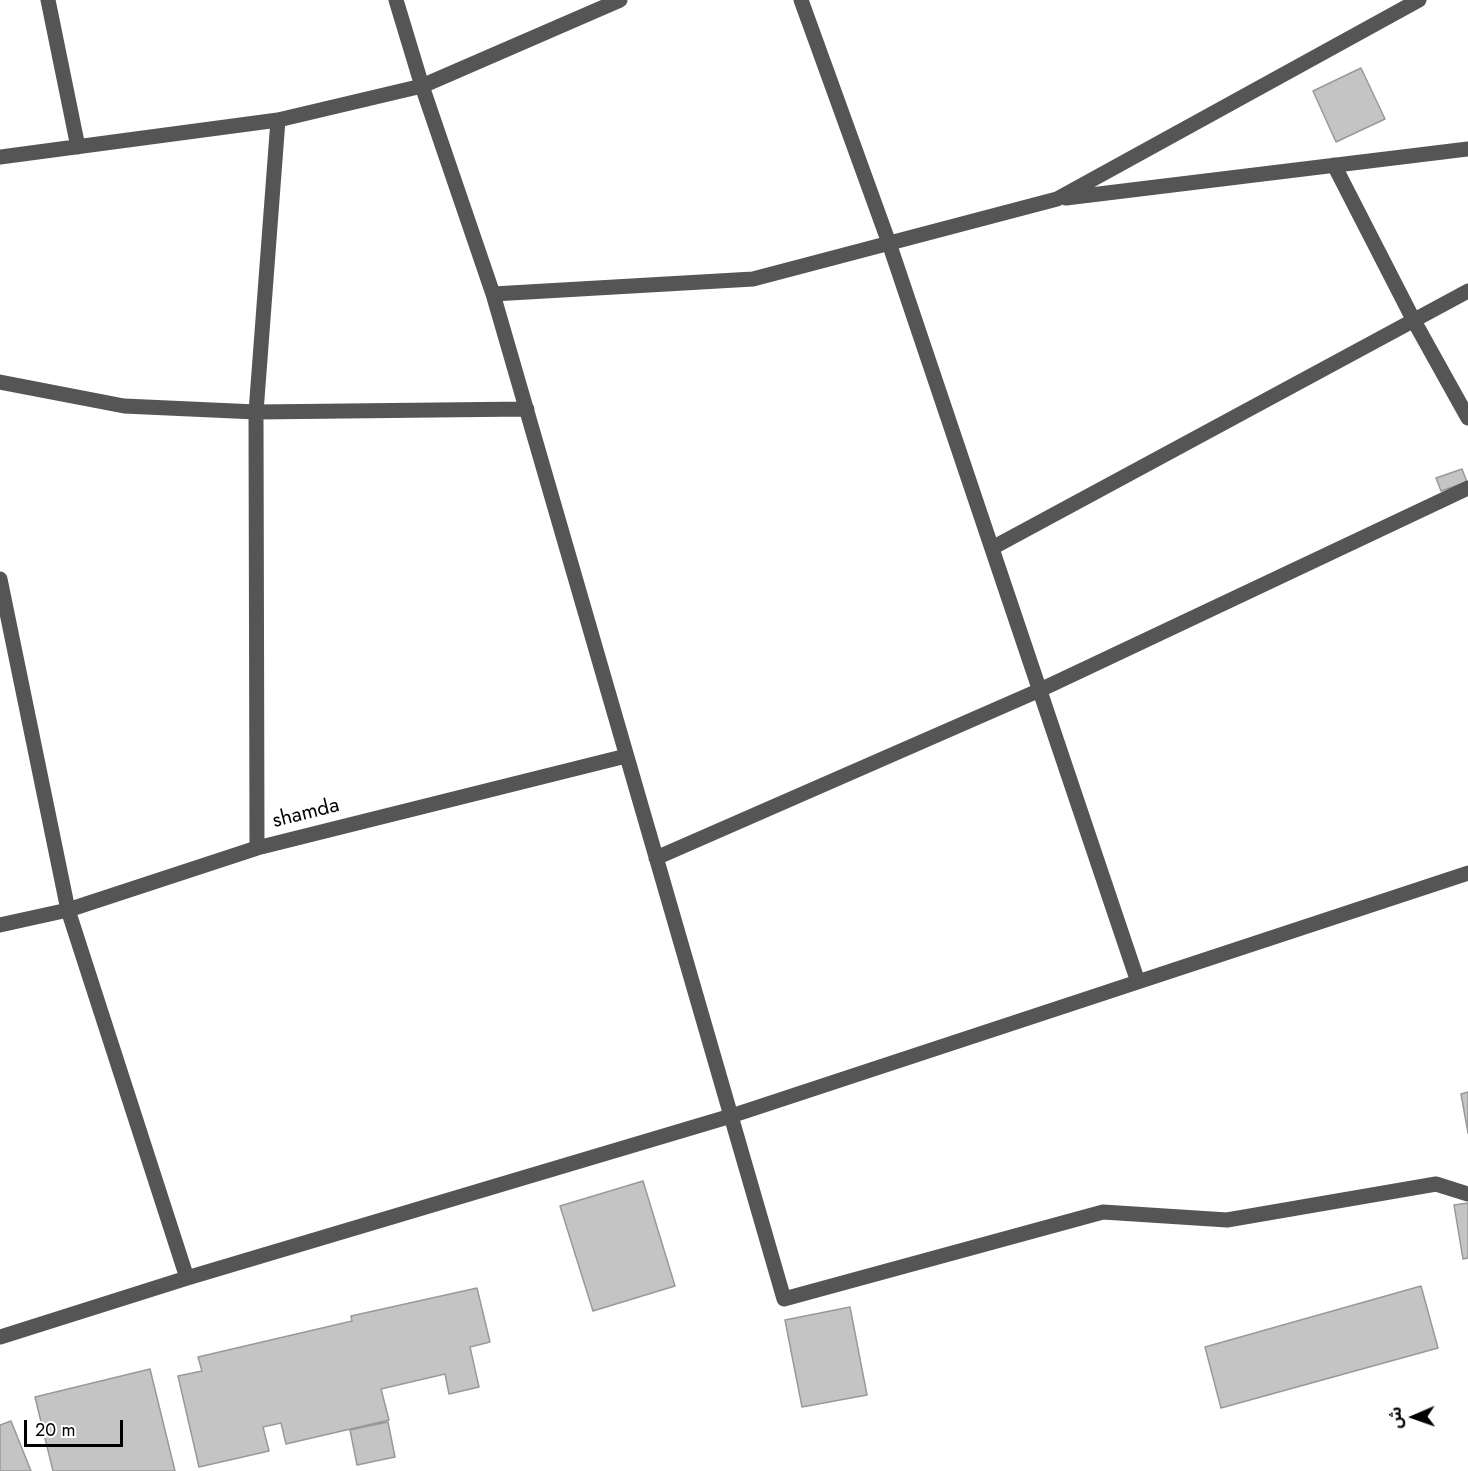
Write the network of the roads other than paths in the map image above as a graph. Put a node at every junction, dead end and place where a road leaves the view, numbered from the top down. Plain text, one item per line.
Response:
1 (48, 0) edge
2 (396, 0) edge
3 (620, 0) edge
4 (801, 0) edge
5 (1419, 0) edge
6 (422, 86) junction
7 (278, 120) junction
8 (78, 147) junction
9 (1468, 149) edge
10 (0, 157) edge
11 (1334, 165) junction
12 (1057, 199) junction
13 (889, 243) junction
14 (1468, 291) edge
15 (493, 294) junction
16 (1414, 321) junction
17 (0, 382) edge
18 (527, 409) junction
19 (256, 412) junction
20 (1468, 418) edge
21 (1468, 488) edge
22 (992, 548) junction
23 (0, 579) edge
24 (1040, 690) junction
25 (626, 756) junction
26 (257, 848) junction
27 (656, 858) junction
28 (1468, 873) edge
29 (68, 910) junction
30 (0, 925) edge
31 (1138, 982) junction
32 (731, 1116) junction
33 (1468, 1194) edge
34 (187, 1278) junction
35 (0, 1337) edge

1 - 8 street
2 - 6 street
3 - 6 street
4 - 13 street
5 - 12 street
6 - 7 street
6 - 15 street
7 - 8 street
7 - 19 street
8 - 10 street
9 - 11 street
11 - 12 street
11 - 16 street
12 - 13 street
13 - 15 street
13 - 22 street
14 - 16 street
15 - 18 street
16 - 20 street
16 - 22 street
17 - 19 street
18 - 19 street
18 - 25 street
19 - 26 street
21 - 24 street
22 - 24 street
23 - 29 street
24 - 27 street
24 - 31 street
25 - 26 street, shamda
25 - 27 street
26 - 29 street, shamda
27 - 32 street
28 - 31 street
29 - 30 street, shamda
29 - 34 street
31 - 32 street
32 - 33 street
32 - 34 street
34 - 35 street

